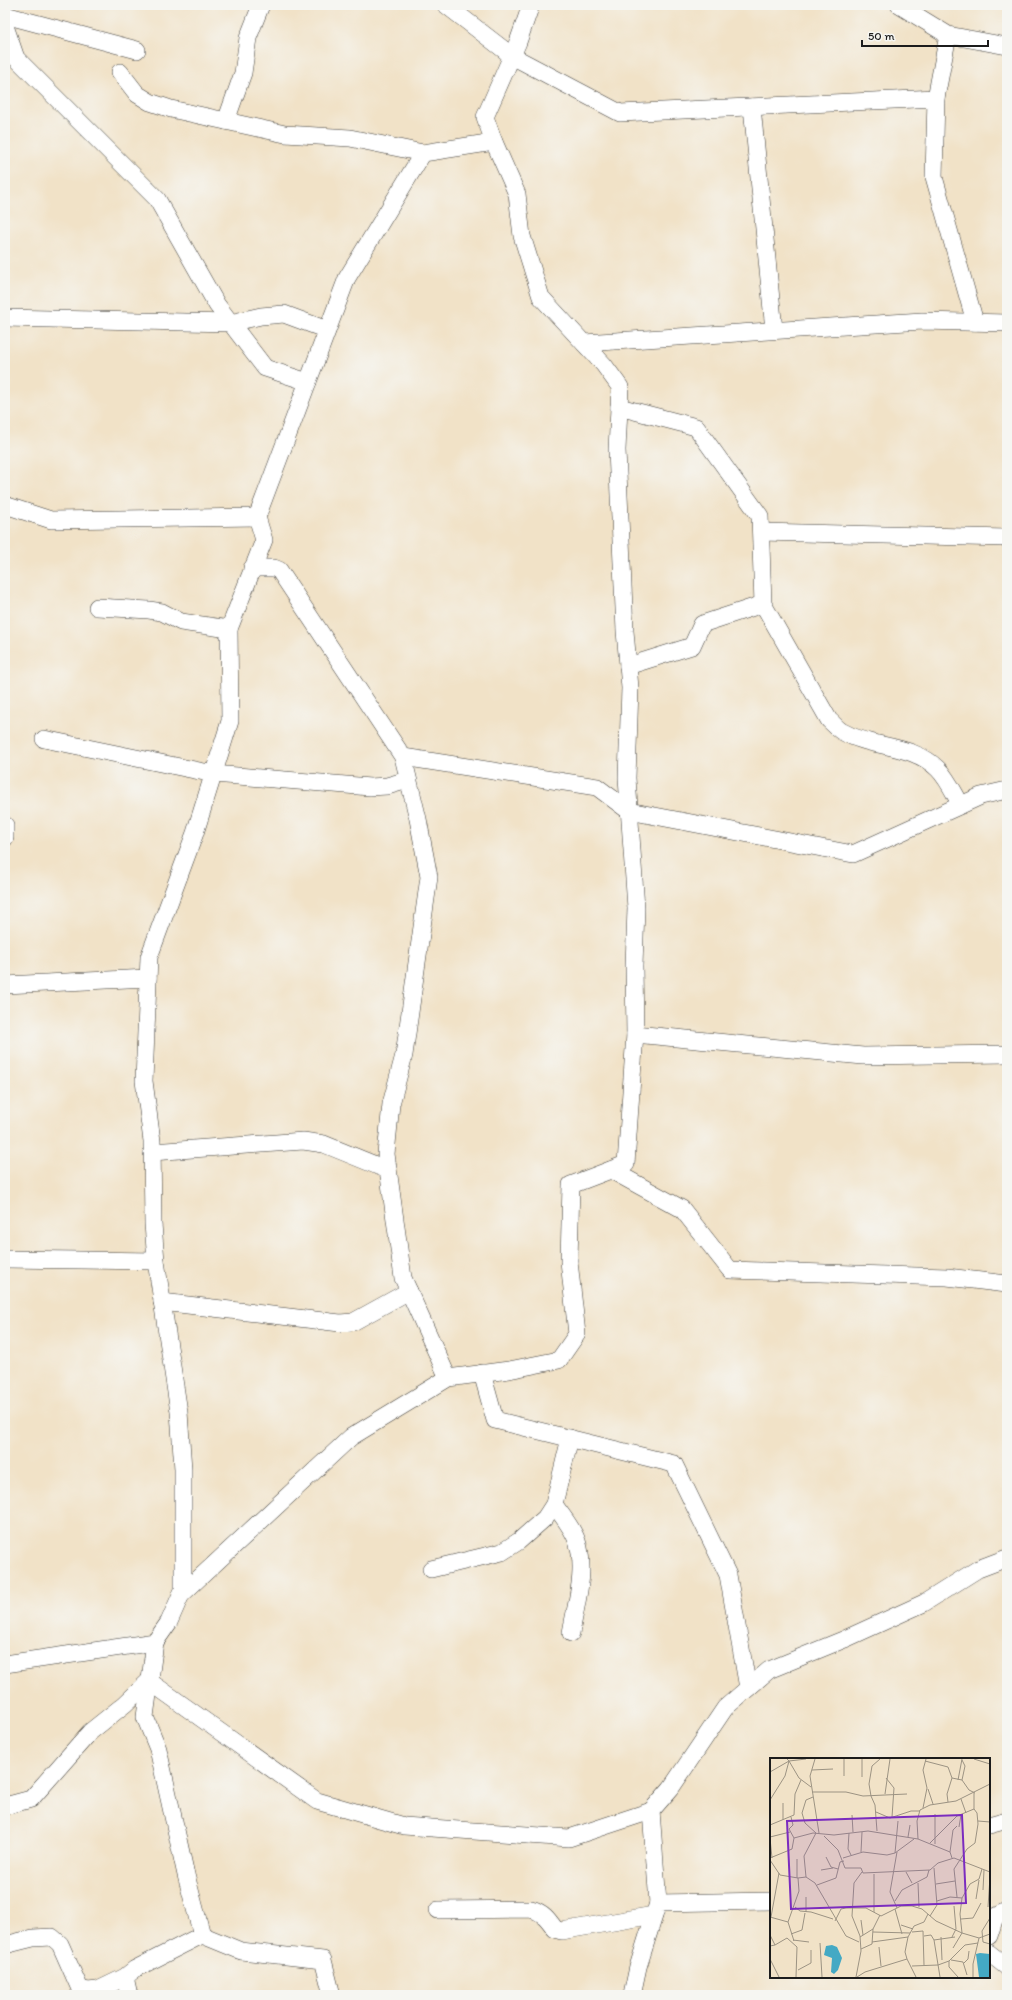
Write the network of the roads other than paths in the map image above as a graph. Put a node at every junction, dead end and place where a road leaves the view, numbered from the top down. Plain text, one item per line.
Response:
1 (261, 5) edge
2 (446, 5) edge
3 (531, 5) edge
4 (899, 5) edge
5 (5, 15) edge
6 (5, 26) edge
7 (948, 35) junction
8 (1007, 46) edge
9 (137, 50) dead end
10 (512, 56) junction
11 (120, 72) dead end
12 (936, 98) junction
13 (752, 107) junction
14 (226, 121) junction
15 (494, 142) junction
16 (423, 153) junction
17 (5, 318) edge
18 (975, 322) junction
19 (230, 323) junction
20 (1007, 323) edge
21 (327, 330) junction
22 (774, 330) junction
23 (584, 343) junction
24 (308, 382) junction
25 (619, 407) junction
26 (5, 506) edge
27 (257, 517) junction
28 (761, 532) junction
29 (1007, 538) edge
30 (252, 568) junction
31 (763, 604) junction
32 (97, 607) dead end
33 (229, 629) junction
34 (628, 666) junction
35 (44, 739) dead end
36 (403, 758) junction
37 (214, 774) junction
38 (408, 780) junction
39 (1007, 790) edge
40 (961, 805) junction
41 (630, 811) junction
42 (5, 825) edge
43 (5, 838) edge
44 (148, 978) junction
45 (5, 985) edge
46 (634, 1034) junction
47 (1007, 1054) edge
48 (152, 1152) junction
49 (388, 1170) junction
50 (611, 1170) junction
51 (5, 1259) edge
52 (156, 1261) junction
53 (1007, 1284) edge
54 (409, 1292) junction
55 (162, 1302) junction
56 (482, 1373) junction
57 (448, 1378) junction
58 (570, 1438) junction
59 (554, 1504) junction
60 (1007, 1558) edge
61 (431, 1569) dead end
62 (181, 1595) junction
63 (571, 1633) dead end
64 (155, 1642) junction
65 (5, 1664) edge
66 (149, 1681) junction
67 (748, 1688) junction
68 (5, 1806) edge
69 (651, 1811) junction
70 (1007, 1820) edge
71 (990, 1825) edge
72 (770, 1901) edge
73 (656, 1908) junction
74 (438, 1910) dead end
75 (1007, 1911) edge
76 (990, 1933) edge
77 (202, 1935) junction
78 (5, 1945) edge
79 (990, 1954) edge
80 (1007, 1967) edge
81 (125, 1977) junction
82 (87, 1993) edge
83 (129, 1995) edge
84 (332, 1995) edge
85 (632, 1995) edge

1 - 14 street
2 - 10 street
3 - 10 street
4 - 7 street
5 - 9 street
6 - 19 street
7 - 8 street
7 - 12 street
10 - 13 street
10 - 15 street
11 - 14 street
12 - 13 street
12 - 18 street
13 - 22 street
14 - 16 street
15 - 16 street
15 - 23 street
16 - 21 street
17 - 19 street
18 - 20 street
18 - 22 street
19 - 21 street
19 - 24 street
21 - 24 street
22 - 23 street
23 - 25 street
24 - 27 street
25 - 28 street
25 - 34 street
26 - 27 street
27 - 30 street
28 - 29 street
28 - 31 street
30 - 33 street
30 - 36 street
31 - 34 street
31 - 40 street
32 - 33 street
33 - 37 street
34 - 41 street
35 - 37 street
36 - 38 street
36 - 41 street
37 - 38 street
37 - 44 street
38 - 49 street
39 - 40 street
40 - 41 street
41 - 46 street
42 - 43 street
44 - 45 street
44 - 48 street
46 - 47 street
46 - 50 street
48 - 49 street
48 - 52 street
49 - 54 street
50 - 53 street
50 - 56 street
51 - 52 street
52 - 55 street
54 - 55 street
54 - 57 street
55 - 62 street
56 - 57 street
56 - 58 street
57 - 62 street
58 - 59 street
58 - 67 street
59 - 61 street
59 - 63 street
60 - 67 street
62 - 64 street
64 - 65 street
64 - 66 street
66 - 68 street
66 - 69 street
66 - 77 street
67 - 69 street
69 - 73 street
70 - 71 street
72 - 73 street
73 - 74 street
73 - 85 street
75 - 76 street
77 - 81 street
77 - 84 street
78 - 82 street
79 - 80 street
81 - 82 street
81 - 83 street

